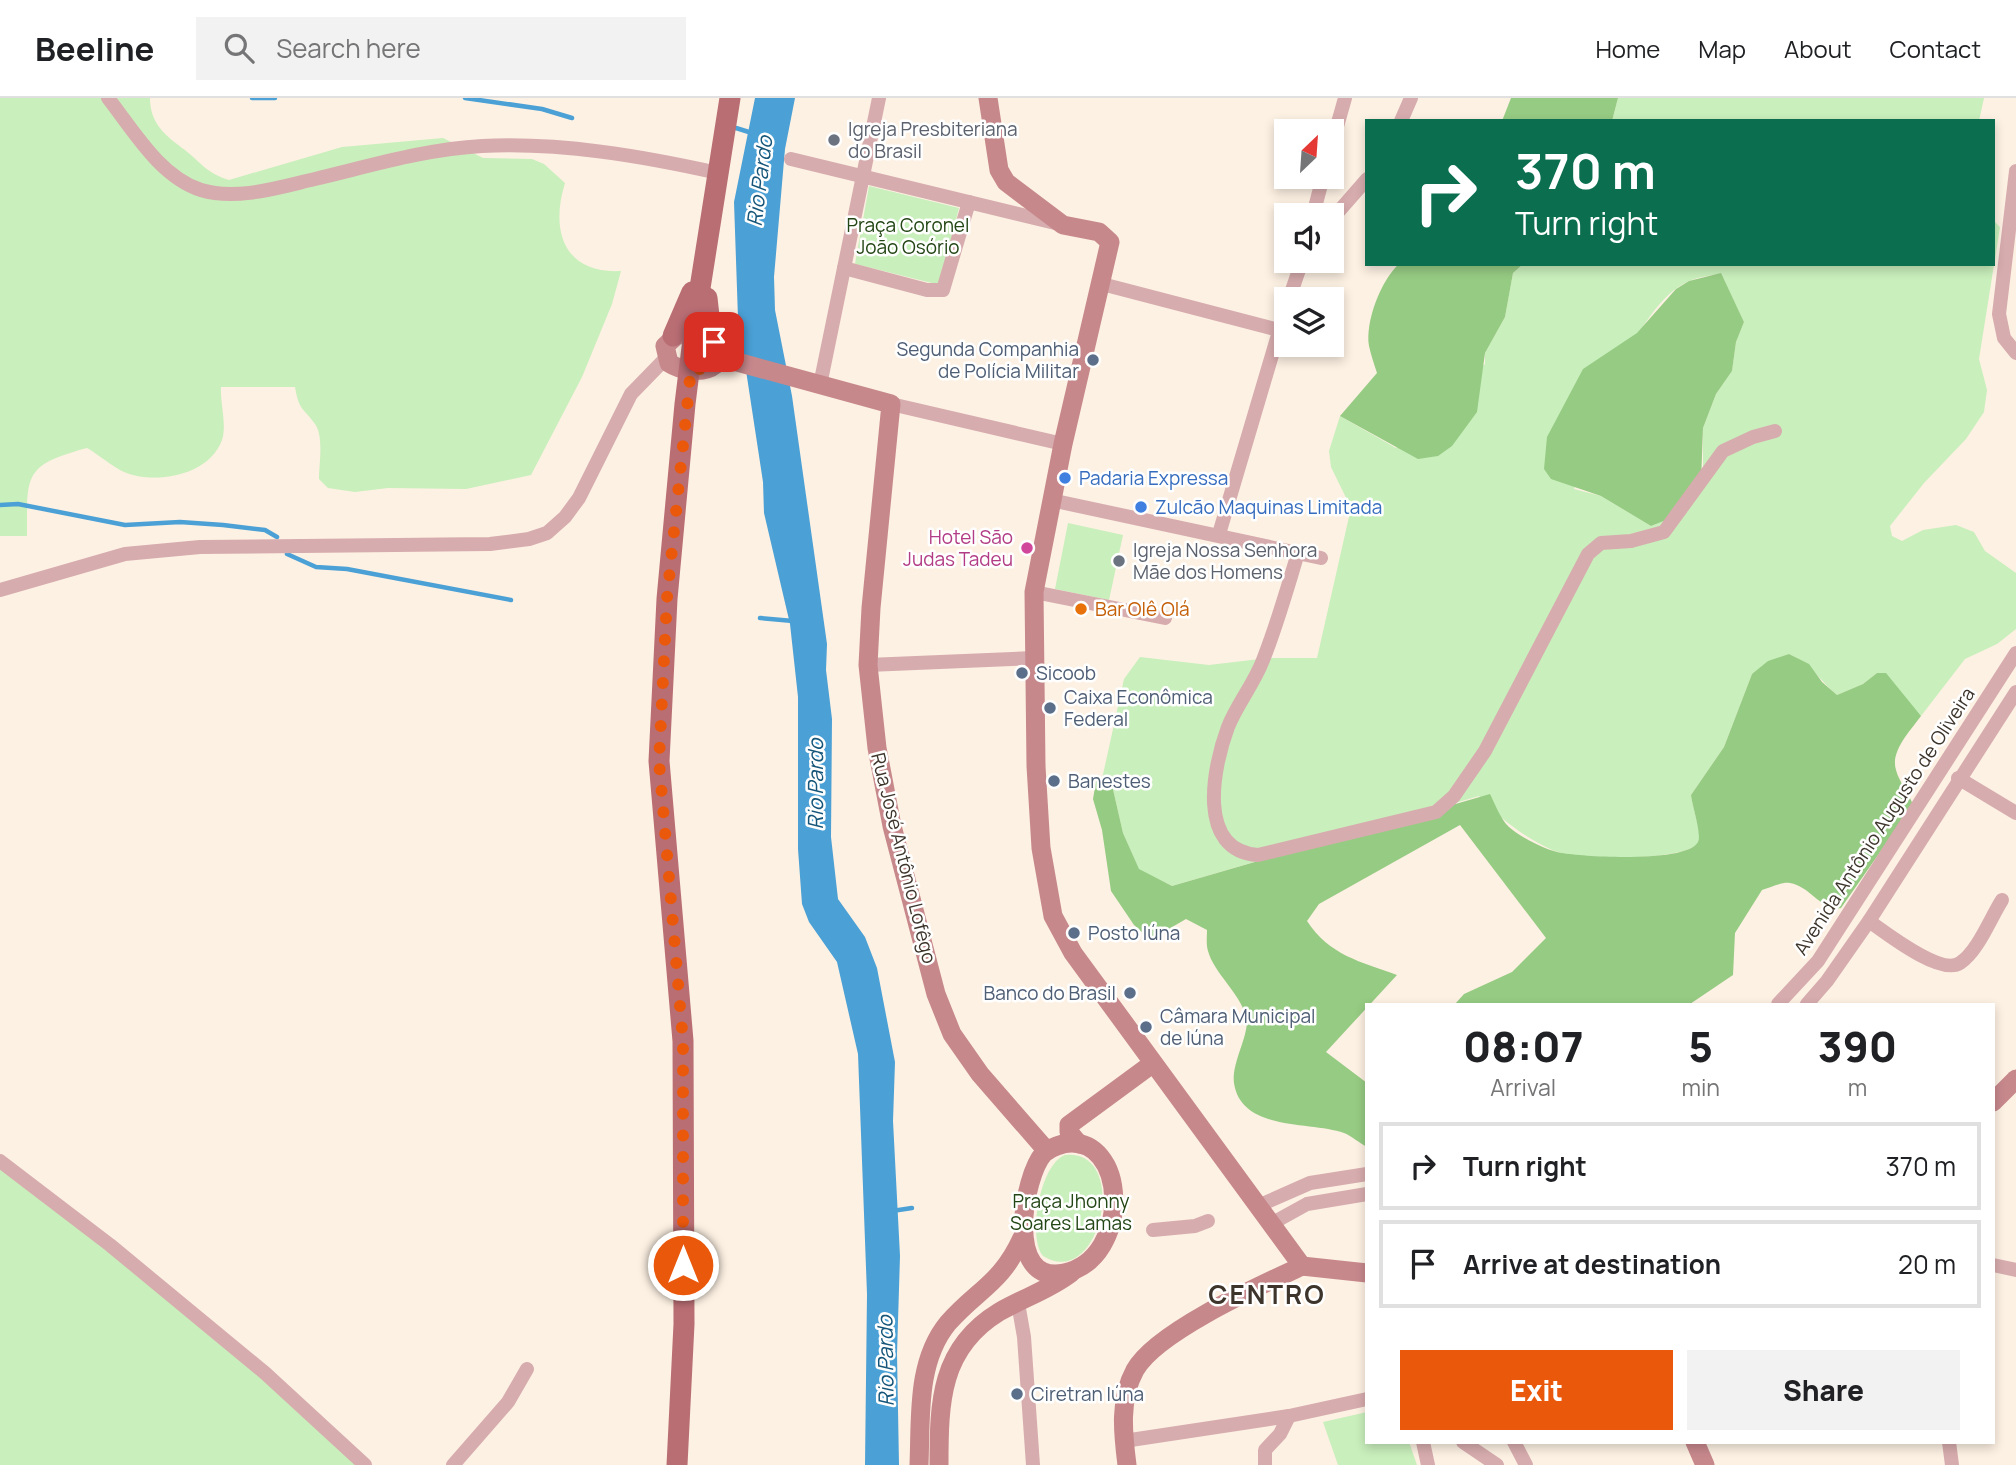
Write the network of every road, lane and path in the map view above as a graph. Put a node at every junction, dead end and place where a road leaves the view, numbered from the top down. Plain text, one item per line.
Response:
1 (108, 98) edge
2 (730, 98) edge
3 (879, 98) edge
4 (988, 98) edge
5 (1345, 98) edge
6 (1411, 98) edge
7 (1339, 119) edge
8 (1402, 119) edge
9 (790, 159) dead end
10 (2016, 171) edge
11 (718, 173) junction
12 (861, 175) junction
13 (1365, 181) edge
14 (969, 202) junction
15 (1344, 205) edge
16 (1063, 225) junction
17 (2011, 253) edge
18 (706, 257) junction
19 (844, 268) junction
20 (1102, 284) junction
21 (1274, 329) edge
22 (673, 336) junction
23 (1274, 347) edge
24 (718, 350) junction
25 (693, 351) junction
26 (2016, 353) edge
27 (666, 358) junction
28 (820, 385) junction
29 (891, 404) junction
30 (1775, 431) dead end
31 (1063, 444) junction
32 (1051, 500) junction
33 (1219, 534) junction
34 (1298, 553) junction
35 (1321, 558) dead end
36 (0, 590) edge
37 (1034, 592) junction
38 (1165, 618) dead end
39 (2016, 653) edge
40 (1034, 658) junction
41 (868, 665) junction
42 (2014, 697) edge
43 (1958, 778) junction
44 (2016, 813) edge
45 (2002, 900) dead end
46 (1869, 921) junction
47 (1779, 1003) edge
48 (1808, 1003) edge
49 (1152, 1063) junction
50 (2016, 1068) edge
51 (2005, 1089) edge
52 (1079, 1144) junction
53 (1047, 1151) junction
54 (0, 1161) edge
55 (1365, 1174) edge
56 (1365, 1194) edge
57 (1258, 1206) junction
58 (1208, 1221) dead end
59 (1271, 1224) junction
60 (1153, 1230) dead end
61 (1022, 1238) junction
62 (1995, 1265) edge
63 (1302, 1266) junction
64 (1077, 1268) junction
65 (2016, 1270) edge
66 (1365, 1273) edge
67 (1018, 1303) junction
68 (527, 1370) dead end
69 (1365, 1399) edge
70 (1289, 1416) junction
71 (1124, 1441) junction
72 (1424, 1444) edge
73 (1466, 1444) edge
74 (1515, 1444) edge
75 (1696, 1444) edge
76 (1949, 1444) edge
77 (365, 1465) edge
78 (453, 1465) edge
79 (677, 1465) edge
80 (919, 1465) edge
81 (939, 1465) edge
82 (1033, 1465) edge
83 (1126, 1465) edge
84 (1265, 1465) edge
85 (1429, 1465) edge
86 (1497, 1465) edge
87 (1526, 1465) edge
88 (1705, 1465) edge
89 (1952, 1465) edge

1 - 11 street
2 - 11 main road
3 - 12 street
4 - 16 street
5 - 7 street
6 - 8 street
9 - 12 street
10 - 17 street
11 - 18 main road
12 - 14 street
12 - 19 street
13 - 15 street
14 - 16 street
14 - 19 street
16 - 20 street
17 - 26 street
18 - 22 main road
18 - 24 main road
18 - 25 main road
19 - 28 street
20 - 21 street
20 - 31 street
22 - 25 street
22 - 27 street
23 - 33 street
24 - 25 street
24 - 25 street
24 - 28 street
25 - 27 street
25 - 79 main road
27 - 36 street
28 - 29 street
29 - 31 street
29 - 41 street, Rua José Antônio Lofêgo
30 - 34 street
31 - 32 street
32 - 33 street
32 - 37 street
33 - 34 street
34 - 35 street
37 - 38 street
37 - 40 street
39 - 47 street, Avenida Antônio Augusto de Oliveira
40 - 41 street
40 - 49 street
41 - 53 street, Rua José Antônio Lofêgo
42 - 43 street, Avenida Antônio Augusto de Oliveira
43 - 44 street
43 - 46 street, Avenida Antônio Augusto de Oliveira
45 - 46 street
46 - 48 street, Avenida Antônio Augusto de Oliveira
49 - 52 street
49 - 57 street
50 - 51 street
52 - 53 street
52 - 64 street
53 - 61 street
54 - 77 street
55 - 57 street
56 - 59 street
57 - 59 street
58 - 60 street
59 - 63 street
61 - 64 street
61 - 80 street
62 - 65 street
63 - 66 street
63 - 71 street
64 - 67 street
67 - 81 street
67 - 82 street
68 - 78 street
69 - 70 street
70 - 71 street
70 - 84 street
71 - 83 street
72 - 85 street
73 - 86 street
74 - 87 street
75 - 88 street
76 - 89 street

